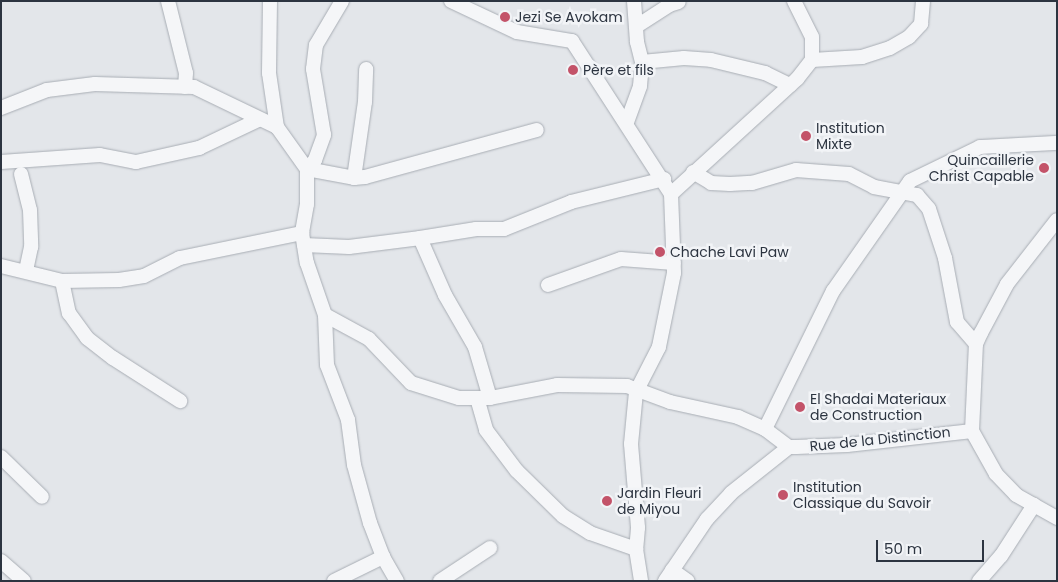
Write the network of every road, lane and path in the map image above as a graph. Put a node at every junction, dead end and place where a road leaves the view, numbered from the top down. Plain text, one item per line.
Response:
1 (168, 1) edge
2 (270, 1) edge
3 (342, 1) edge
4 (634, 1) edge
5 (794, 1) edge
6 (803, 1) edge
7 (923, 1) edge
8 (452, 2) edge
9 (679, 2) edge
10 (804, 24) junction
11 (637, 26) junction
12 (812, 60) junction
13 (642, 62) junction
14 (366, 69) dead end
15 (790, 85) junction
16 (185, 87) junction
17 (1, 108) edge
18 (258, 120) junction
19 (627, 122) junction
20 (277, 127) junction
21 (537, 130) dead end
22 (1057, 142) edge
23 (1, 162) edge
24 (307, 169) junction
25 (693, 172) junction
26 (21, 174) dead end
27 (354, 178) junction
28 (664, 179) junction
29 (902, 192) junction
30 (672, 194) junction
31 (1057, 220) edge
32 (420, 238) junction
33 (303, 239) junction
34 (674, 263) junction
35 (1, 266) edge
36 (26, 270) junction
37 (62, 281) junction
38 (548, 285) dead end
39 (325, 315) junction
40 (976, 344) junction
41 (636, 392) junction
42 (483, 398) junction
43 (180, 401) dead end
44 (765, 428) junction
45 (972, 431) junction
46 (789, 447) junction
47 (1, 458) edge
48 (42, 497) dead end
49 (1034, 505) junction
50 (1057, 518) edge
51 (490, 548) dead end
52 (636, 549) junction
53 (383, 557) junction
54 (1, 561) edge
55 (668, 576) edge
56 (24, 581) edge
57 (334, 581) edge
58 (397, 581) edge
59 (440, 581) edge
60 (641, 581) edge
61 (688, 581) edge
62 (979, 581) edge

1 - 16 street
2 - 20 street
3 - 24 street
4 - 11 street
5 - 10 street
6 - 10 street
7 - 12 street
8 - 19 street
9 - 11 street
10 - 12 street
11 - 13 street
12 - 15 street
13 - 15 street
13 - 19 street
14 - 27 street
15 - 25 street
16 - 17 street
16 - 18 street
18 - 20 street
18 - 23 street
19 - 28 street
20 - 24 street
21 - 27 street
22 - 29 street
24 - 27 street
24 - 33 street
25 - 29 street
25 - 30 street
26 - 36 street
28 - 30 street
28 - 32 street
29 - 40 street
29 - 44 street
30 - 34 street
31 - 40 street
32 - 33 street
32 - 42 street
33 - 37 street
33 - 39 street
34 - 38 street
34 - 41 street
35 - 36 street
36 - 37 street
37 - 43 street
39 - 42 street, Rue de la Distinction
39 - 53 street
40 - 45 street
41 - 42 street, Rue de la Distinction
41 - 44 street, Rue de la Distinction
41 - 52 street
42 - 52 street
44 - 46 street, Rue de la Distinction
45 - 46 street, Rue de la Distinction
45 - 49 street
46 - 55 street
47 - 48 street
49 - 50 street
49 - 62 street
51 - 59 street
52 - 60 street
53 - 57 street
53 - 58 street
54 - 56 street
55 - 61 street

